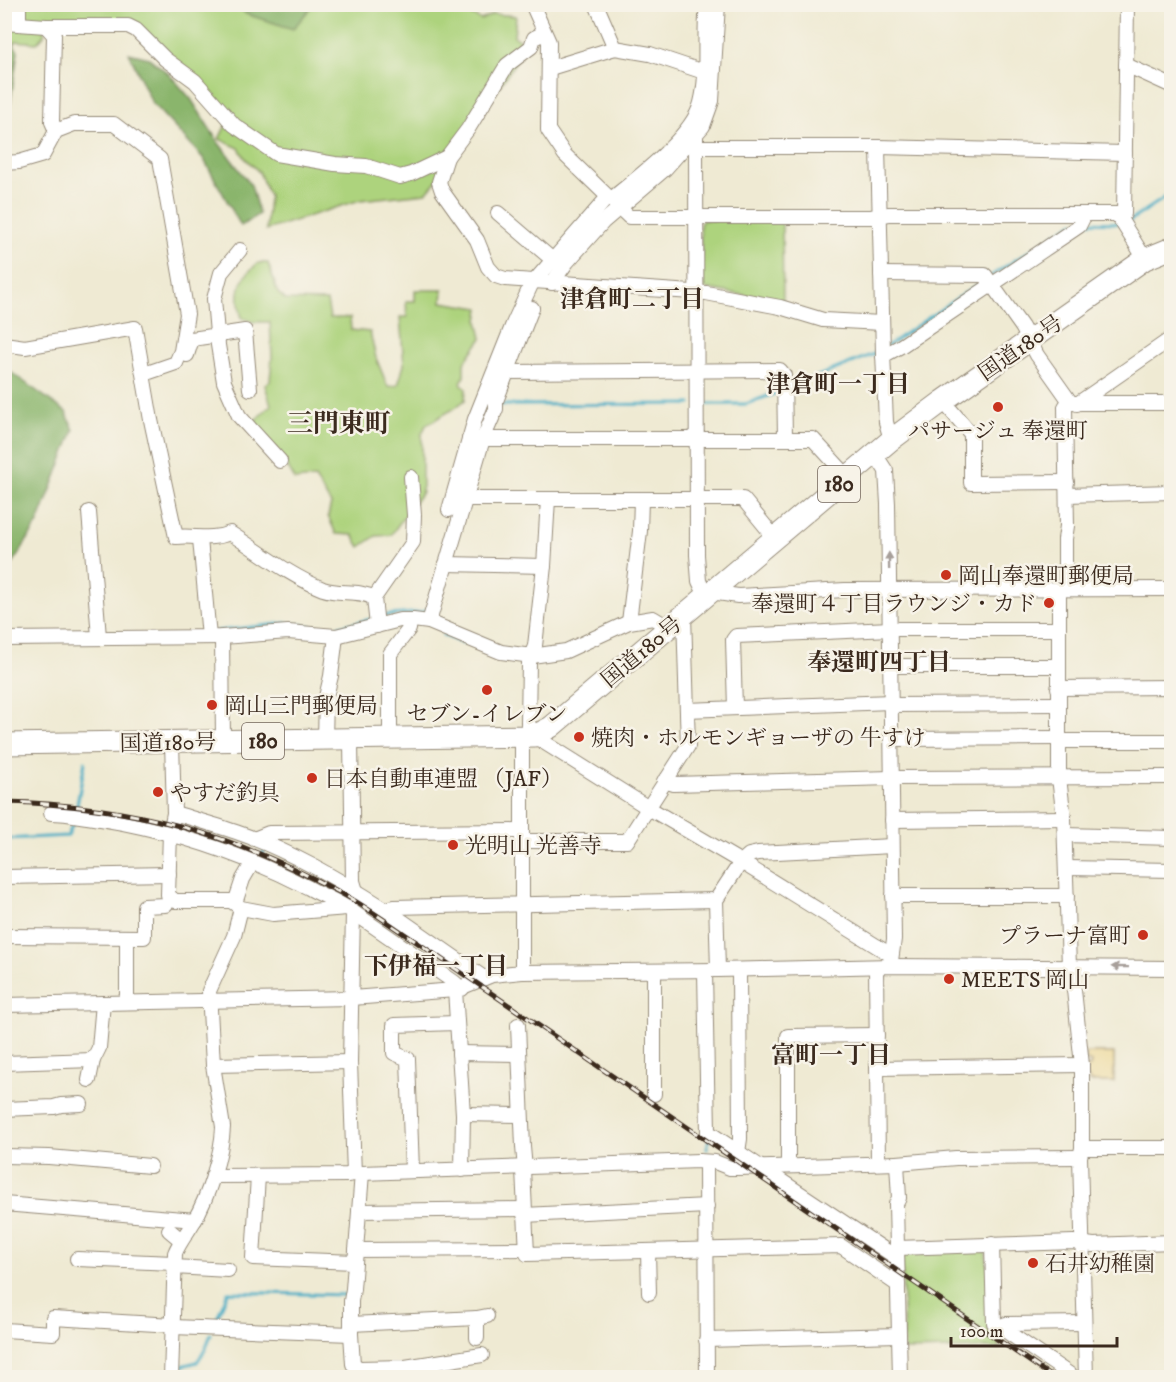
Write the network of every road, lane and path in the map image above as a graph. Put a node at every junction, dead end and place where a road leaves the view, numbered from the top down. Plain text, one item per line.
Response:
1 (20, 4) edge
2 (532, 4) edge
3 (596, 4) edge
4 (707, 4) edge
5 (718, 4) edge
6 (1127, 4) edge
7 (12, 23) edge
8 (46, 26) junction
9 (544, 33) junction
10 (615, 48) junction
11 (1126, 65) junction
12 (550, 68) junction
13 (709, 73) junction
14 (1172, 86) edge
15 (56, 131) junction
16 (696, 141) junction
17 (878, 147) junction
18 (1125, 153) junction
19 (447, 157) junction
20 (4, 163) edge
21 (613, 202) junction
22 (498, 213) dead end
23 (879, 216) junction
24 (696, 217) junction
25 (1082, 220) junction
26 (1120, 220) junction
27 (1172, 248) edge
28 (240, 250) dead end
29 (1145, 259) junction
30 (554, 261) junction
31 (881, 274) junction
32 (989, 280) junction
33 (542, 282) junction
34 (696, 292) junction
35 (532, 308) dead end
36 (882, 322) junction
37 (217, 335) junction
38 (1172, 338) edge
39 (1030, 341) junction
40 (4, 344) edge
41 (883, 351) junction
42 (176, 363) junction
43 (697, 371) junction
44 (502, 372) junction
45 (144, 374) junction
46 (250, 389) dead end
47 (943, 401) junction
48 (1073, 403) junction
49 (1172, 403) edge
50 (785, 438) junction
51 (476, 439) junction
52 (697, 439) junction
53 (891, 440) junction
54 (874, 454) junction
55 (280, 461) dead end
56 (411, 477) dead end
57 (849, 477) junction
58 (1067, 489) junction
59 (462, 491) junction
60 (1172, 492) edge
61 (548, 499) junction
62 (641, 499) junction
63 (697, 499) junction
64 (449, 510) dead end
65 (89, 512) dead end
66 (775, 538) junction
67 (200, 539) junction
68 (446, 564) junction
69 (544, 566) junction
70 (1062, 589) junction
71 (1172, 589) edge
72 (890, 590) junction
73 (709, 594) junction
74 (374, 598) junction
75 (376, 620) junction
76 (417, 620) junction
77 (676, 621) junction
78 (629, 622) junction
79 (890, 628) junction
80 (1059, 629) junction
81 (99, 633) junction
82 (212, 633) junction
83 (336, 636) junction
84 (4, 639) edge
85 (532, 656) junction
86 (891, 666) junction
87 (1058, 666) junction
88 (1172, 687) edge
89 (1058, 688) junction
90 (891, 704) junction
91 (1058, 704) junction
92 (735, 708) junction
93 (687, 710) junction
94 (528, 737) junction
95 (390, 739) junction
96 (891, 739) junction
97 (1059, 739) junction
98 (325, 740) junction
99 (351, 740) junction
100 (223, 741) junction
101 (1172, 741) edge
102 (172, 742) junction
103 (4, 744) edge
104 (1059, 777) junction
105 (1172, 777) edge
106 (891, 778) junction
107 (664, 781) junction
108 (647, 807) junction
109 (51, 813) dead end
110 (174, 813) junction
111 (1064, 818) junction
112 (892, 820) junction
113 (352, 832) junction
114 (170, 833) junction
115 (1065, 835) junction
116 (522, 836) junction
117 (1172, 838) edge
118 (254, 839) junction
119 (892, 846) junction
120 (253, 862) junction
121 (741, 862) junction
122 (1067, 868) junction
123 (1172, 870) edge
124 (169, 874) junction
125 (4, 877) edge
126 (356, 891) junction
127 (893, 896) junction
128 (1067, 896) junction
129 (171, 899) junction
130 (716, 900) junction
131 (522, 904) junction
132 (238, 905) junction
133 (385, 909) junction
134 (350, 910) junction
135 (4, 936) edge
136 (127, 937) junction
137 (891, 960) junction
138 (876, 967) junction
139 (1069, 967) junction
140 (1172, 968) edge
141 (712, 970) junction
142 (739, 970) junction
143 (654, 971) junction
144 (522, 972) junction
145 (484, 978) junction
146 (459, 990) junction
147 (352, 998) junction
148 (209, 1001) junction
149 (126, 1002) junction
150 (103, 1003) junction
151 (4, 1005) edge
152 (457, 1023) junction
153 (518, 1024) dead end
154 (877, 1035) junction
155 (459, 1053) junction
156 (519, 1054) junction
157 (93, 1060) junction
158 (350, 1062) junction
159 (4, 1063) edge
160 (213, 1065) junction
161 (1082, 1065) junction
162 (877, 1068) junction
163 (89, 1080) dead end
164 (654, 1094) dead end
165 (81, 1104) dead end
166 (4, 1109) edge
167 (463, 1114) junction
168 (521, 1115) junction
169 (1172, 1148) edge
170 (738, 1152) junction
171 (1081, 1153) junction
172 (4, 1156) edge
173 (706, 1162) junction
174 (878, 1163) junction
175 (897, 1163) junction
176 (760, 1166) junction
177 (788, 1166) junction
178 (150, 1167) dead end
179 (524, 1168) junction
180 (462, 1170) junction
181 (411, 1172) junction
182 (358, 1173) junction
183 (213, 1176) junction
184 (258, 1176) junction
185 (4, 1204) edge
186 (707, 1206) junction
187 (359, 1210) junction
188 (524, 1212) junction
189 (195, 1220) junction
190 (169, 1230) dead end
191 (181, 1240) junction
192 (1172, 1242) edge
193 (992, 1244) junction
194 (1082, 1244) junction
195 (525, 1249) junction
196 (708, 1250) junction
197 (648, 1251) junction
198 (897, 1253) junction
199 (356, 1256) junction
200 (77, 1259) dead end
201 (174, 1265) junction
202 (228, 1270) dead end
203 (898, 1285) junction
204 (649, 1293) dead end
205 (1084, 1323) junction
206 (172, 1326) junction
207 (999, 1326) junction
208 (351, 1329) junction
209 (4, 1330) edge
210 (899, 1335) junction
211 (477, 1338) dead end
212 (706, 1340) junction
213 (482, 1354) dead end
214 (359, 1373) edge
215 (171, 1377) edge
216 (707, 1377) edge
217 (900, 1377) edge
218 (1075, 1377) edge
219 (1086, 1377) edge

1 - 7 street
2 - 9 street
3 - 10 street
4 - 13 street
5 - 13 street
6 - 11 street
7 - 8 street
8 - 15 street
8 - 19 street
9 - 12 street
9 - 19 street
10 - 12 street
10 - 13 street
11 - 14 street
11 - 18 street
12 - 21 street
13 - 16 street
13 - 21 street
15 - 20 street
15 - 42 street
16 - 17 street
16 - 21 street
16 - 24 street
17 - 18 street
17 - 23 street
18 - 26 street
19 - 33 street
21 - 24 street
21 - 30 street
21 - 33 street
22 - 30 street
23 - 24 street
23 - 25 street
23 - 31 street
24 - 34 street
25 - 26 street
25 - 32 street
26 - 29 street
27 - 29 highway, 国道180号 / 180
28 - 37 street
29 - 39 highway, 国道180号 / 180
30 - 33 street
31 - 32 street
31 - 36 street
32 - 39 street
32 - 41 street
33 - 34 street
33 - 44 street
34 - 36 street
34 - 43 street
35 - 44 street
36 - 41 street
37 - 42 street
37 - 46 street
37 - 55 street
38 - 48 street
39 - 47 highway, 国道180号 / 180
39 - 48 street
40 - 45 street
41 - 53 street
42 - 45 street
43 - 44 street
43 - 50 street
43 - 52 street
44 - 51 street
44 - 51 street
45 - 67 street
47 - 53 highway, 国道180号 / 180
47 - 58 street
48 - 49 street
48 - 58 street
50 - 52 street
50 - 57 street
51 - 52 street
51 - 59 street
52 - 63 street
53 - 54 highway, 国道180号 / 180
54 - 57 highway, 国道180号 / 180
72 -> 54 street
56 - 74 street
57 - 66 highway, 国道180号 / 180
58 - 60 street
58 - 70 street
59 - 61 street
59 - 64 street
59 - 68 street
61 - 62 street
61 - 69 street
62 - 63 street
62 - 78 street
63 - 66 street
63 - 73 street
65 - 81 street
66 - 73 highway, 国道180号 / 180
67 - 74 street
67 - 82 street
68 - 69 street
68 - 76 street
69 - 85 street
70 - 71 street
70 - 72 street
70 - 80 street
72 - 73 street
72 - 79 street
73 - 77 highway, 国道180号 / 180
74 - 75 street
75 - 76 street
75 - 83 street
76 - 85 street
76 - 95 street
77 - 78 street
77 - 93 street
77 - 94 highway, 国道180号 / 180
78 - 85 street
79 - 80 street
79 - 86 street
79 - 92 street
80 - 87 street
81 - 82 street
81 - 84 street
82 - 83 street
82 - 100 street
83 - 98 street
85 - 94 street
86 - 87 street
86 - 90 street
87 - 89 street
88 - 89 street
89 - 91 street
90 - 91 street
90 - 92 street
90 - 96 street
91 - 97 street
92 - 93 street
93 - 107 street
94 - 95 highway, 国道180号 / 180
94 - 108 street
94 - 116 street
95 - 99 highway, 国道180号 / 180
96 - 97 street
96 - 106 street
97 - 101 street
97 - 104 street
98 - 99 highway, 国道180号 / 180
98 - 100 highway, 国道180号 / 180
99 - 113 street
100 - 102 highway, 国道180号 / 180
102 - 103 highway, 国道180号 / 180
102 - 110 street
104 - 105 street
104 - 106 street
104 - 111 street
106 - 107 street
106 - 112 street
107 - 108 street
108 - 116 street
108 - 121 street
109 - 114 street
110 - 114 street
110 - 118 street
111 - 112 street
111 - 115 street
112 - 119 street
113 - 116 street
113 - 118 street
113 - 126 street
114 - 120 street
114 - 124 street
115 - 117 street
115 - 122 street
116 - 131 street
118 - 126 street
119 - 121 street
119 - 127 street
120 - 132 street
120 - 134 street
121 - 130 street
121 - 137 street
122 - 123 street
122 - 128 street
124 - 125 street
124 - 129 street
126 - 133 street
126 - 134 street
127 - 128 street
127 - 137 street
128 - 139 street
129 - 132 street
129 - 136 street
130 - 131 street
130 - 141 street
131 - 133 street
131 - 144 street
132 - 134 street
132 - 148 street
133 - 145 street
134 - 146 street
134 - 147 street
135 - 136 street
136 - 149 street
137 - 138 street
137 - 139 street
138 - 142 street
138 - 154 street
140 -> 139 street
139 - 161 street
141 - 142 street
141 - 143 street
141 - 170 street
142 - 170 street
143 - 144 street
143 - 164 street
144 - 145 street
145 - 146 street
146 - 147 street
146 - 152 street
147 - 148 street
147 - 158 street
148 - 149 street
148 - 160 street
149 - 150 street
150 - 151 street
150 - 157 street
152 - 155 street
152 - 181 street
153 - 156 street
154 - 162 street
154 - 177 street
155 - 156 street
155 - 167 street
156 - 168 street
157 - 159 street
157 - 163 street
158 - 160 street
158 - 182 street
160 - 183 street
161 - 162 street
161 - 171 street
162 - 174 street
165 - 166 street
167 - 168 street
167 - 180 street
168 - 179 street
169 - 171 street
170 - 176 street
171 - 175 street
171 - 194 street
172 - 178 street
173 - 176 street
173 - 179 street
173 - 186 street
174 - 175 street
174 - 177 street
175 - 198 street
176 - 177 street
176 - 198 street
179 - 180 street
179 - 188 street
180 - 181 street
181 - 182 street
182 - 184 street
182 - 187 street
183 - 184 street
183 - 189 street
184 - 199 street
185 - 189 street
186 - 188 street
186 - 196 street
187 - 188 street
187 - 199 street
188 - 195 street
189 - 191 street
190 - 191 street
191 - 201 street
192 - 194 street
193 - 194 street
193 - 198 street
193 - 207 street
194 - 205 street
195 - 197 street
195 - 199 street
196 - 197 street
196 - 203 street
196 - 212 street
197 - 204 street
198 - 203 street
199 - 208 street
200 - 201 street
201 - 202 street
201 - 206 street
203 - 210 street
205 - 207 street
205 - 219 street
206 - 208 street
206 - 209 street
206 - 215 street
207 - 218 street
208 - 211 street
208 - 214 street
210 - 212 street
210 - 217 street
212 - 216 street
213 - 214 street

